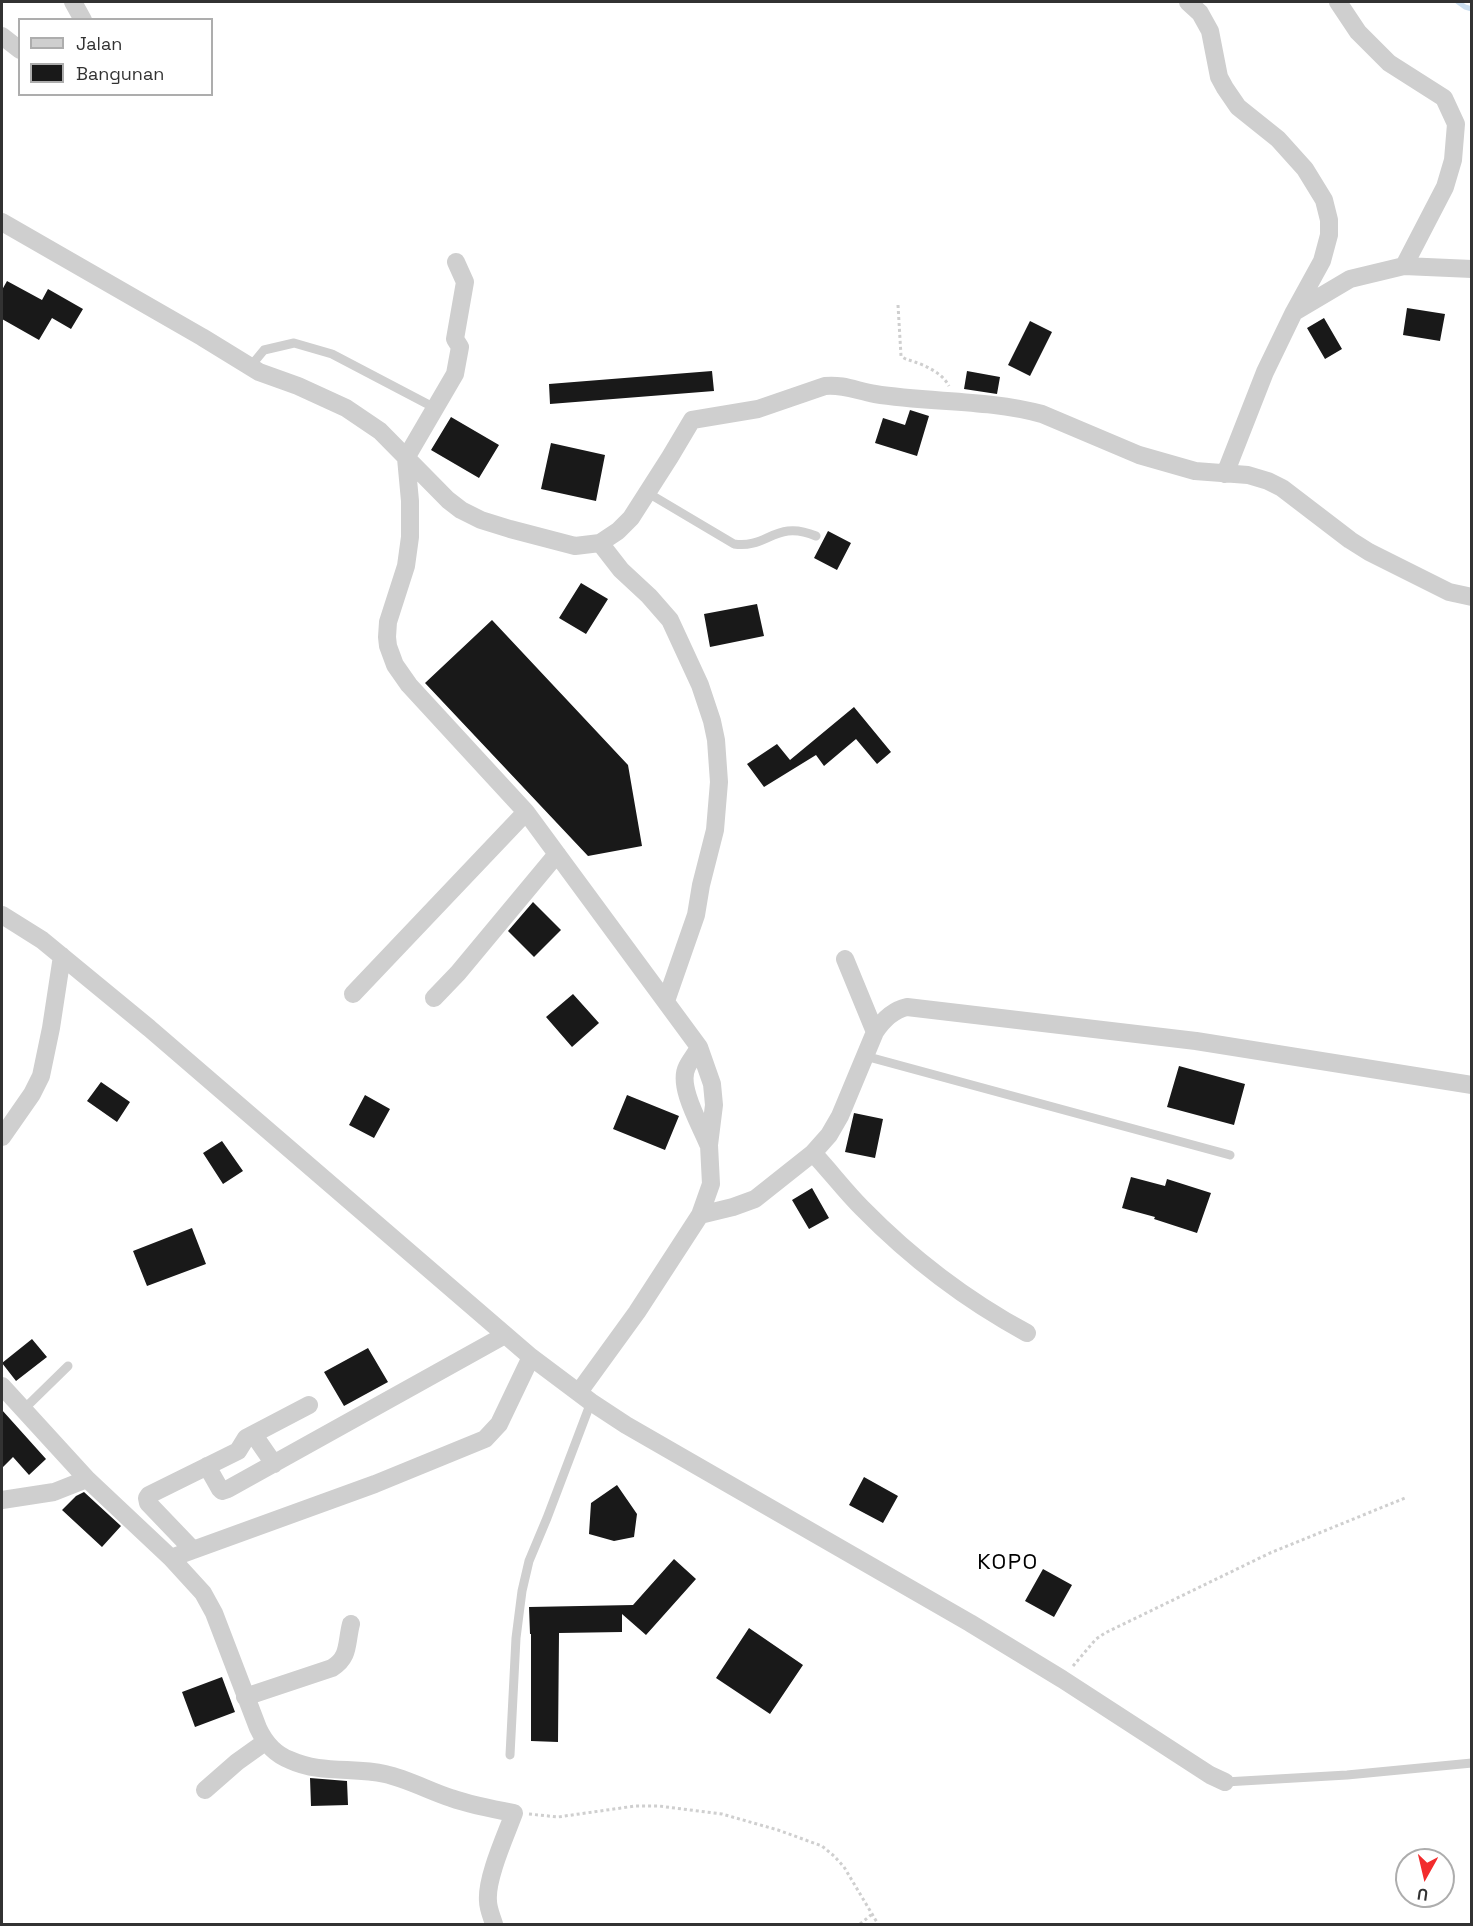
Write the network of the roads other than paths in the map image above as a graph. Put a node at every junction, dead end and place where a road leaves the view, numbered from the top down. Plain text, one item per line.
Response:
1 (73, 2) edge
2 (1188, 2) edge
3 (1338, 2) edge
4 (82, 18) edge
5 (2, 36) edge
6 (18, 48) edge
7 (2, 222) edge
8 (456, 261) dead end
9 (1404, 266) junction
10 (1472, 269) edge
11 (1294, 312) junction
12 (250, 367) junction
13 (435, 408) junction
14 (406, 458) junction
15 (1225, 474) junction
16 (648, 493) junction
17 (816, 537) dead end
18 (600, 543) junction
19 (1472, 597) edge
20 (526, 812) junction
21 (557, 854) junction
22 (2, 915) edge
23 (62, 956) junction
24 (845, 960) dead end
25 (352, 994) dead end
26 (434, 998) dead end
27 (666, 1001) junction
28 (875, 1032) junction
29 (699, 1047) junction
30 (865, 1056) junction
31 (1472, 1085) edge
32 (2, 1137) edge
33 (709, 1145) junction
34 (813, 1153) junction
35 (1230, 1155) dead end
36 (700, 1215) junction
37 (1027, 1333) dead end
38 (505, 1335) junction
39 (531, 1357) junction
40 (68, 1366) dead end
41 (2, 1386) edge
42 (585, 1397) junction
43 (309, 1405) dead end
44 (23, 1410) junction
45 (254, 1435) junction
46 (274, 1464) junction
47 (207, 1466) junction
48 (87, 1479) junction
49 (2, 1500) edge
50 (192, 1550) junction
51 (171, 1558) junction
52 (351, 1624) dead end
53 (246, 1697) junction
54 (265, 1742) junction
55 (510, 1755) dead end
56 (1472, 1763) edge
57 (1225, 1782) joint
58 (205, 1790) dead end
59 (494, 1924) edge

1 - 4 street
2 - 11 street
3 - 9 street
5 - 6 street
7 - 12 street
8 - 13 street
9 - 10 street
9 - 11 street
11 - 15 street
12 - 13 lane
12 - 14 street
13 - 14 street
14 - 18 street
14 - 20 street
15 - 16 street
15 - 19 street
16 - 17 lane
16 - 18 street
18 - 27 street
20 - 21 street
20 - 25 street
21 - 26 street
21 - 27 street
22 - 23 street
23 - 32 street
23 - 38 street
24 - 28 street
27 - 29 street
28 - 30 street
28 - 31 street
29 - 33 street
29 - 33 street
30 - 34 street
30 - 35 lane
33 - 36 street
34 - 36 street
34 - 37 street
36 - 42 street
38 - 39 street
38 - 46 street
39 - 42 street
39 - 50 street
40 - 44 lane
41 - 44 street
42 - 55 lane
42 - 57 street
43 - 45 street
44 - 48 street
45 - 46 street
45 - 47 street
46 - 47 street
47 - 50 street
48 - 49 street
48 - 51 street
50 - 51 street
51 - 53 street
52 - 53 street
53 - 54 street
54 - 58 street
54 - 59 street
56 - 57 lane

